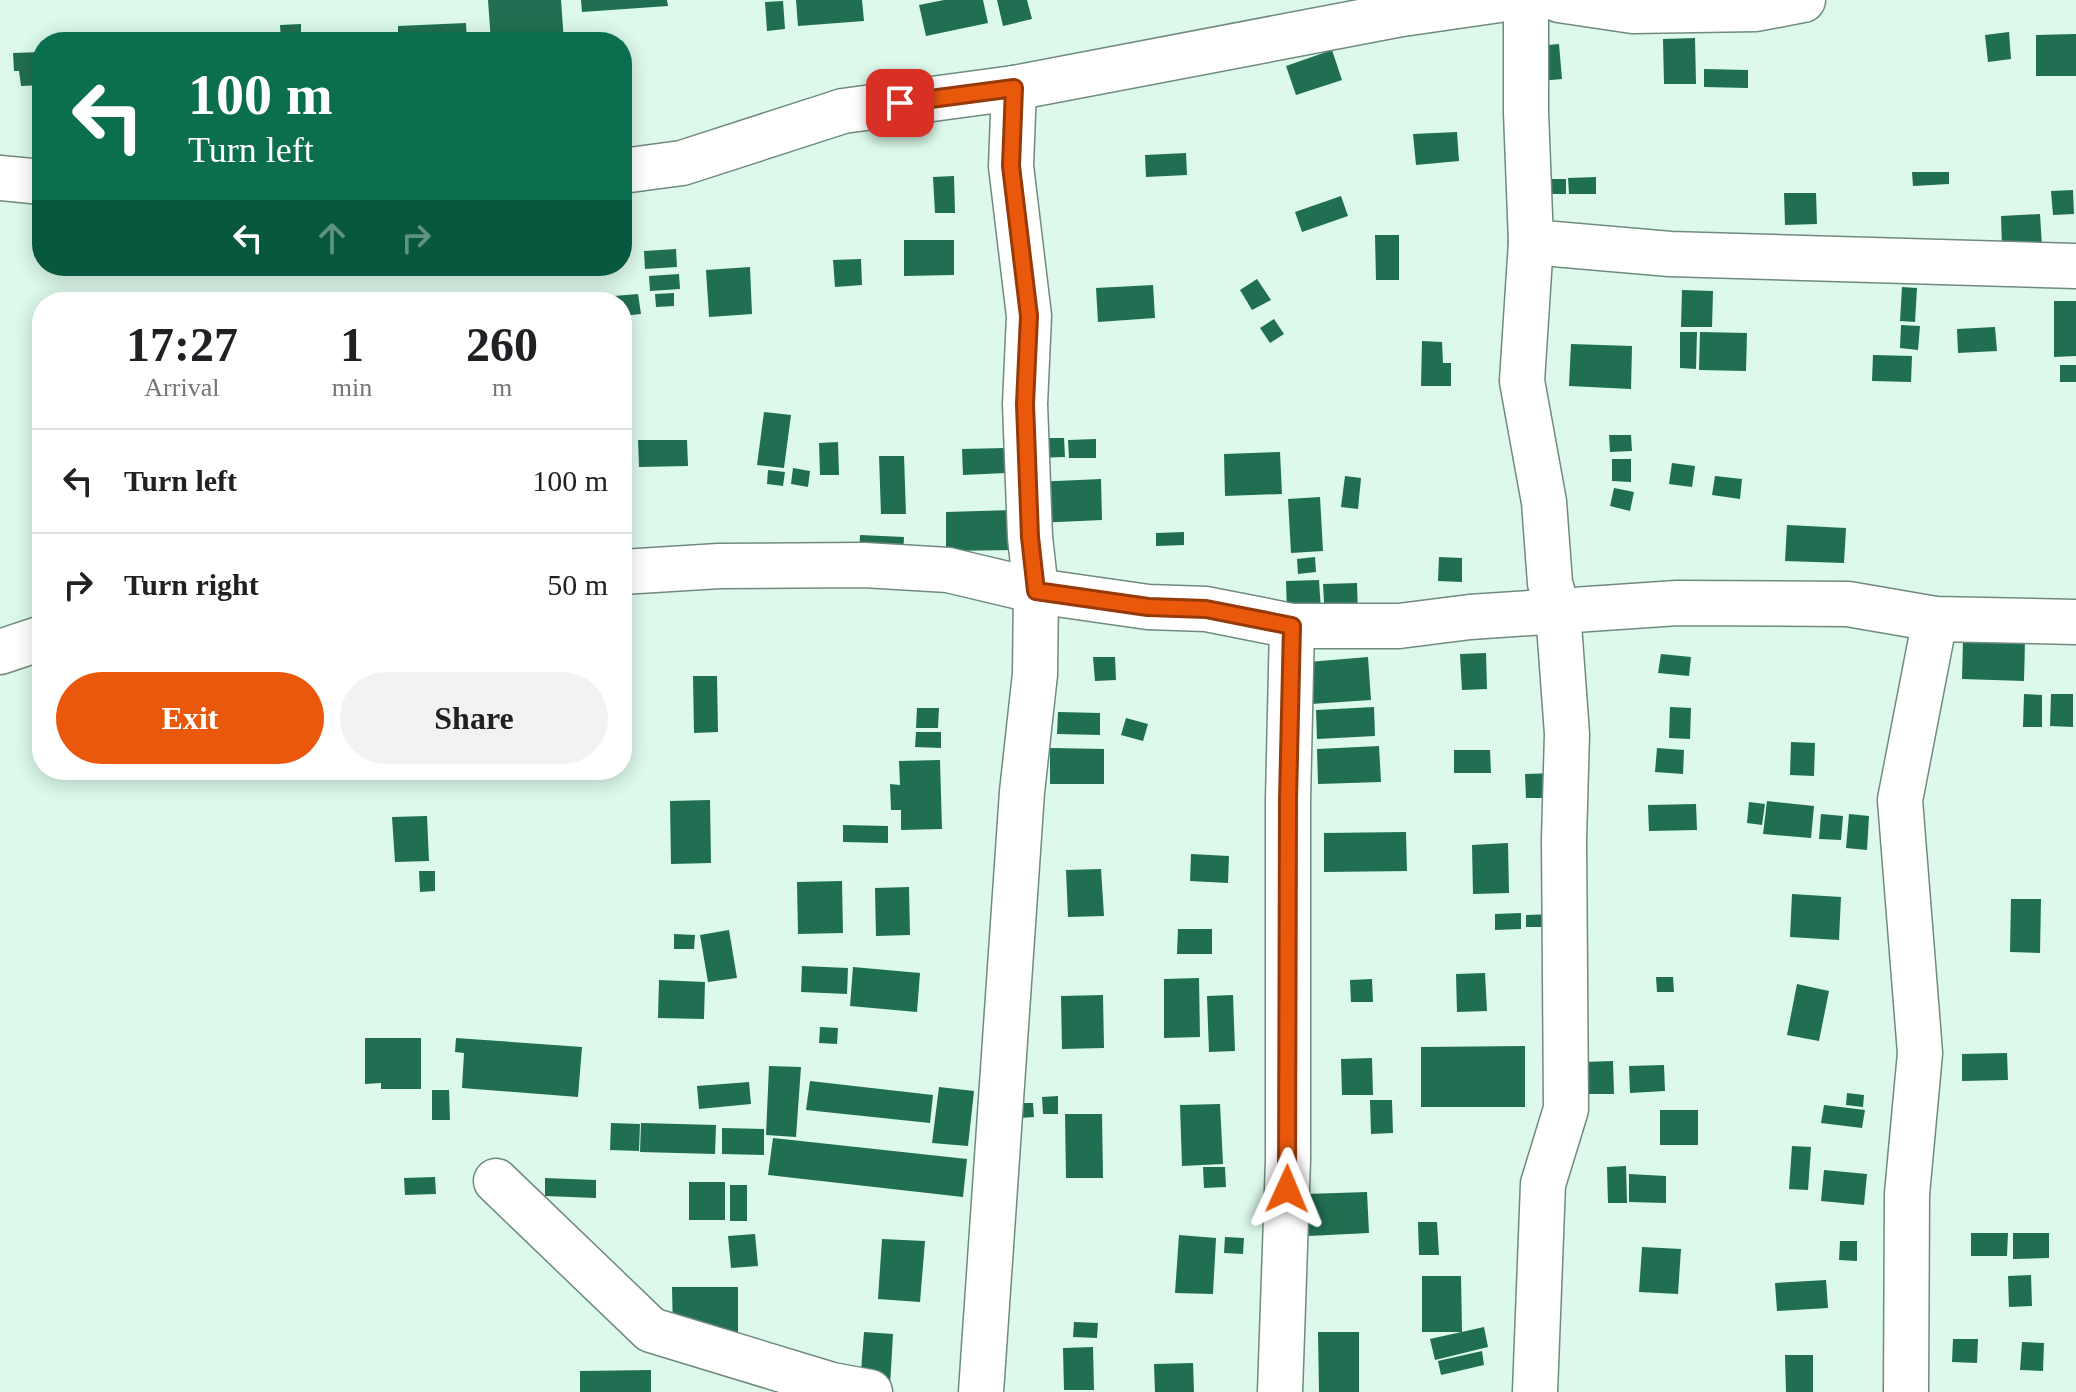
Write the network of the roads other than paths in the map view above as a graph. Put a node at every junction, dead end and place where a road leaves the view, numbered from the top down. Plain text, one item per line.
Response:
1 (1499, 0) edge
2 (1526, 0) edge
3 (1559, 0) edge
4 (1803, 0) edge
5 (1014, 88) junction
6 (632, 170) edge
7 (0, 178) edge
8 (32, 181) edge
9 (1531, 242) junction
10 (2076, 266) edge
11 (632, 571) edge
12 (1036, 591) junction
13 (1558, 611) junction
14 (1935, 619) junction
15 (2076, 622) edge
16 (1292, 626) junction
17 (32, 641) edge
18 (0, 652) edge
19 (496, 1181) dead end
20 (870, 1392) edge
21 (981, 1392) edge
22 (1280, 1392) edge
23 (1535, 1392) edge
24 (1906, 1392) edge

1 - 5 street
2 - 9 street
3 - 4 street
5 - 6 street
5 - 12 street
7 - 8 street
9 - 10 street
9 - 13 street
11 - 12 street
12 - 16 street
12 - 21 street
13 - 14 street
13 - 16 street
13 - 23 street
14 - 15 street
14 - 24 street
16 - 22 street
17 - 18 street
19 - 20 street

